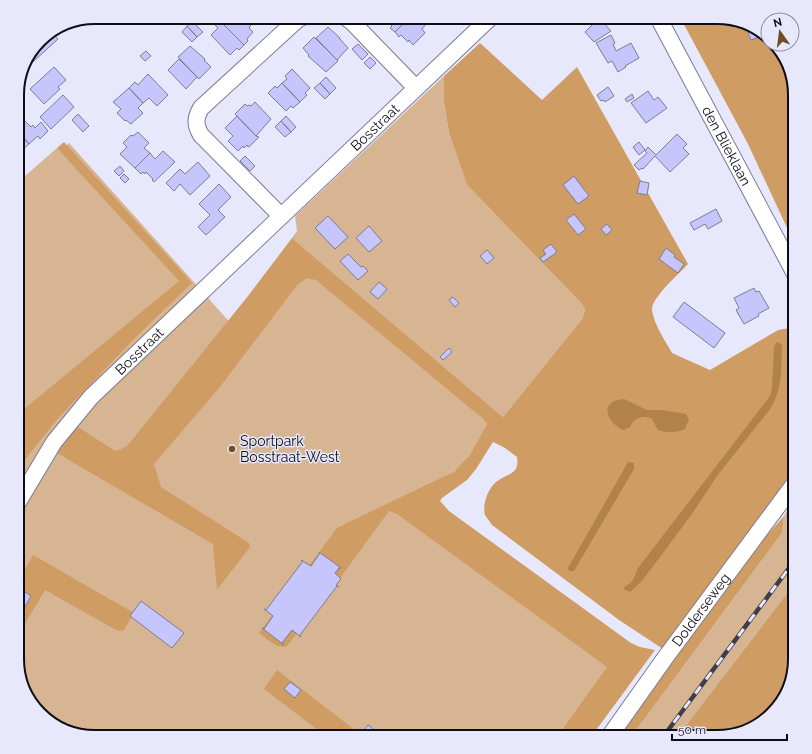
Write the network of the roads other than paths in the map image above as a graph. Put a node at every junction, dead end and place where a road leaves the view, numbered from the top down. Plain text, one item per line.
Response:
1 (293, 24) edge
2 (354, 24) edge
3 (484, 24) edge
4 (662, 24) edge
5 (416, 88) junction
6 (280, 216) junction
7 (788, 261) edge
8 (24, 492) edge
9 (788, 492) edge
10 (614, 730) edge

1 - 6 street
2 - 5 street
3 - 5 street, Bosstraat
4 - 7 street, den Blieklaan
5 - 6 street, Bosstraat
6 - 8 street, Bosstraat
9 - 10 street, Dolderseweg

